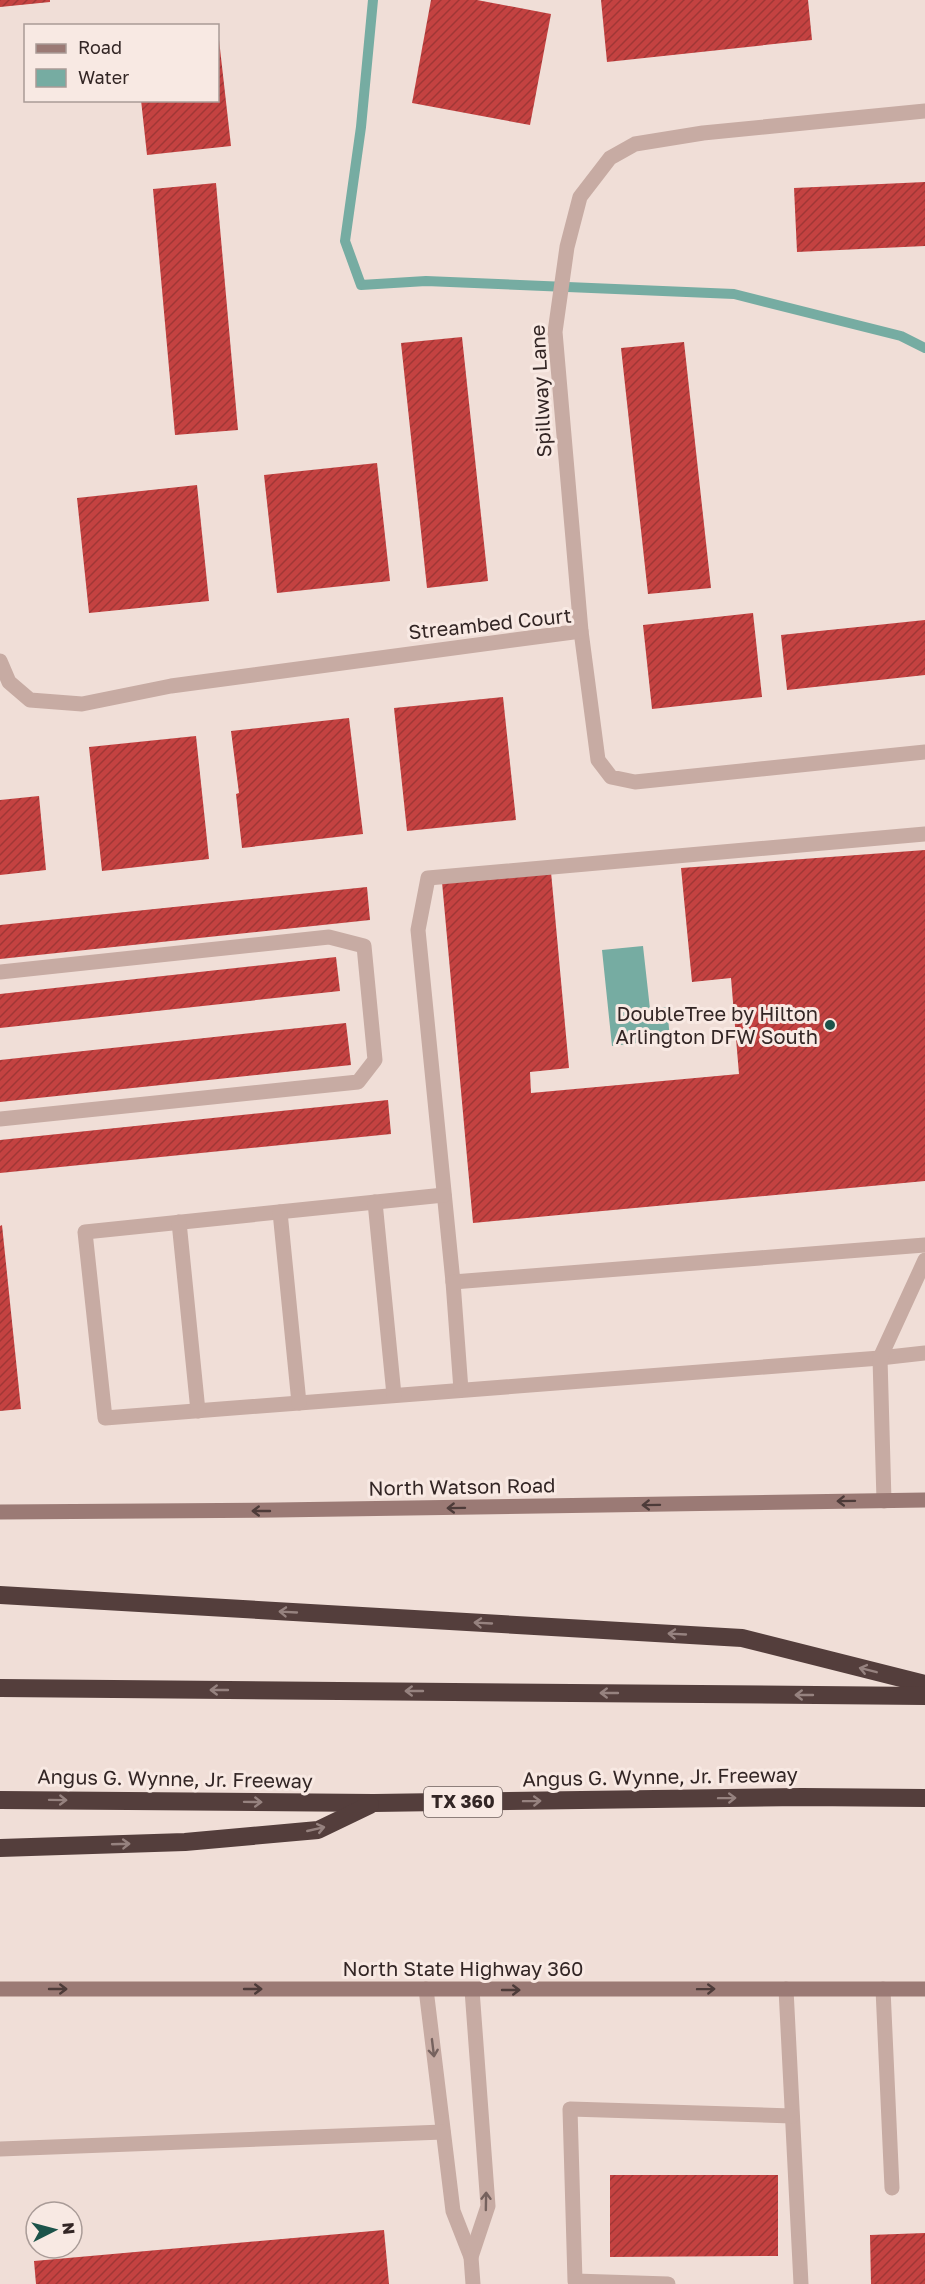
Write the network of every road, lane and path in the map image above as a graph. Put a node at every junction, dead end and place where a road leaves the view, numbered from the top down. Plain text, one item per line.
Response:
1 (925, 111) edge
2 (581, 631) junction
3 (0, 661) edge
4 (925, 752) edge
5 (925, 834) edge
6 (0, 972) edge
7 (0, 1119) edge
8 (444, 1195) junction
9 (375, 1202) junction
10 (279, 1212) junction
11 (179, 1222) junction
12 (925, 1245) edge
13 (925, 1260) edge
14 (453, 1282) junction
15 (925, 1353) edge
16 (880, 1359) junction
17 (461, 1390) junction
18 (394, 1395) junction
19 (299, 1403) junction
20 (198, 1411) junction
21 (925, 1500) edge
22 (884, 1501) junction
23 (0, 1512) edge
24 (0, 1595) edge
25 (925, 1684) edge
26 (0, 1688) edge
27 (925, 1696) edge
28 (925, 1798) edge
29 (0, 1800) edge
30 (374, 1803) junction
31 (0, 1848) edge
32 (0, 1989) edge
33 (426, 1989) junction
34 (786, 1989) junction
35 (883, 1989) junction
36 (925, 1989) edge
37 (472, 1990) junction
38 (792, 2116) junction
39 (443, 2132) junction
40 (0, 2150) edge
41 (892, 2188) dead end
42 (471, 2257) junction
43 (473, 2284) edge
44 (668, 2284) edge
45 (801, 2284) edge

1 - 2 lane, Spillway Lane
2 - 3 lane, Streambed Court
2 - 4 lane, Streambed Court
5 - 8 lane
6 - 7 lane
8 - 9 lane
8 - 14 lane
9 - 10 lane
9 - 18 lane
10 - 11 lane
10 - 19 lane
11 - 20 lane
11 - 20 lane
12 - 14 lane
13 - 16 lane
14 - 17 lane
15 - 16 lane
16 - 17 lane
16 - 22 lane
17 - 18 lane
18 - 19 lane
19 - 20 lane
21 - 22 main road, North Watson Road
22 -> 23 main road, North Watson Road
25 -> 24 highway
27 -> 26 highway
30 -> 28 highway, Angus G. Wynne, Jr. Freeway / TX 360
29 -> 30 highway, Angus G. Wynne, Jr. Freeway / TX 360
31 -> 30 highway
32 -> 33 main road, North State Highway 360
33 - 37 main road, North State Highway 360
33 -> 39 lane
34 - 35 main road, North State Highway 360
37 -> 34 main road, North State Highway 360
34 - 38 lane
35 - 36 main road, North State Highway 360
35 - 41 lane
42 -> 37 lane
38 - 44 lane
38 - 45 lane
39 - 40 lane
39 - 42 lane
42 - 43 lane

